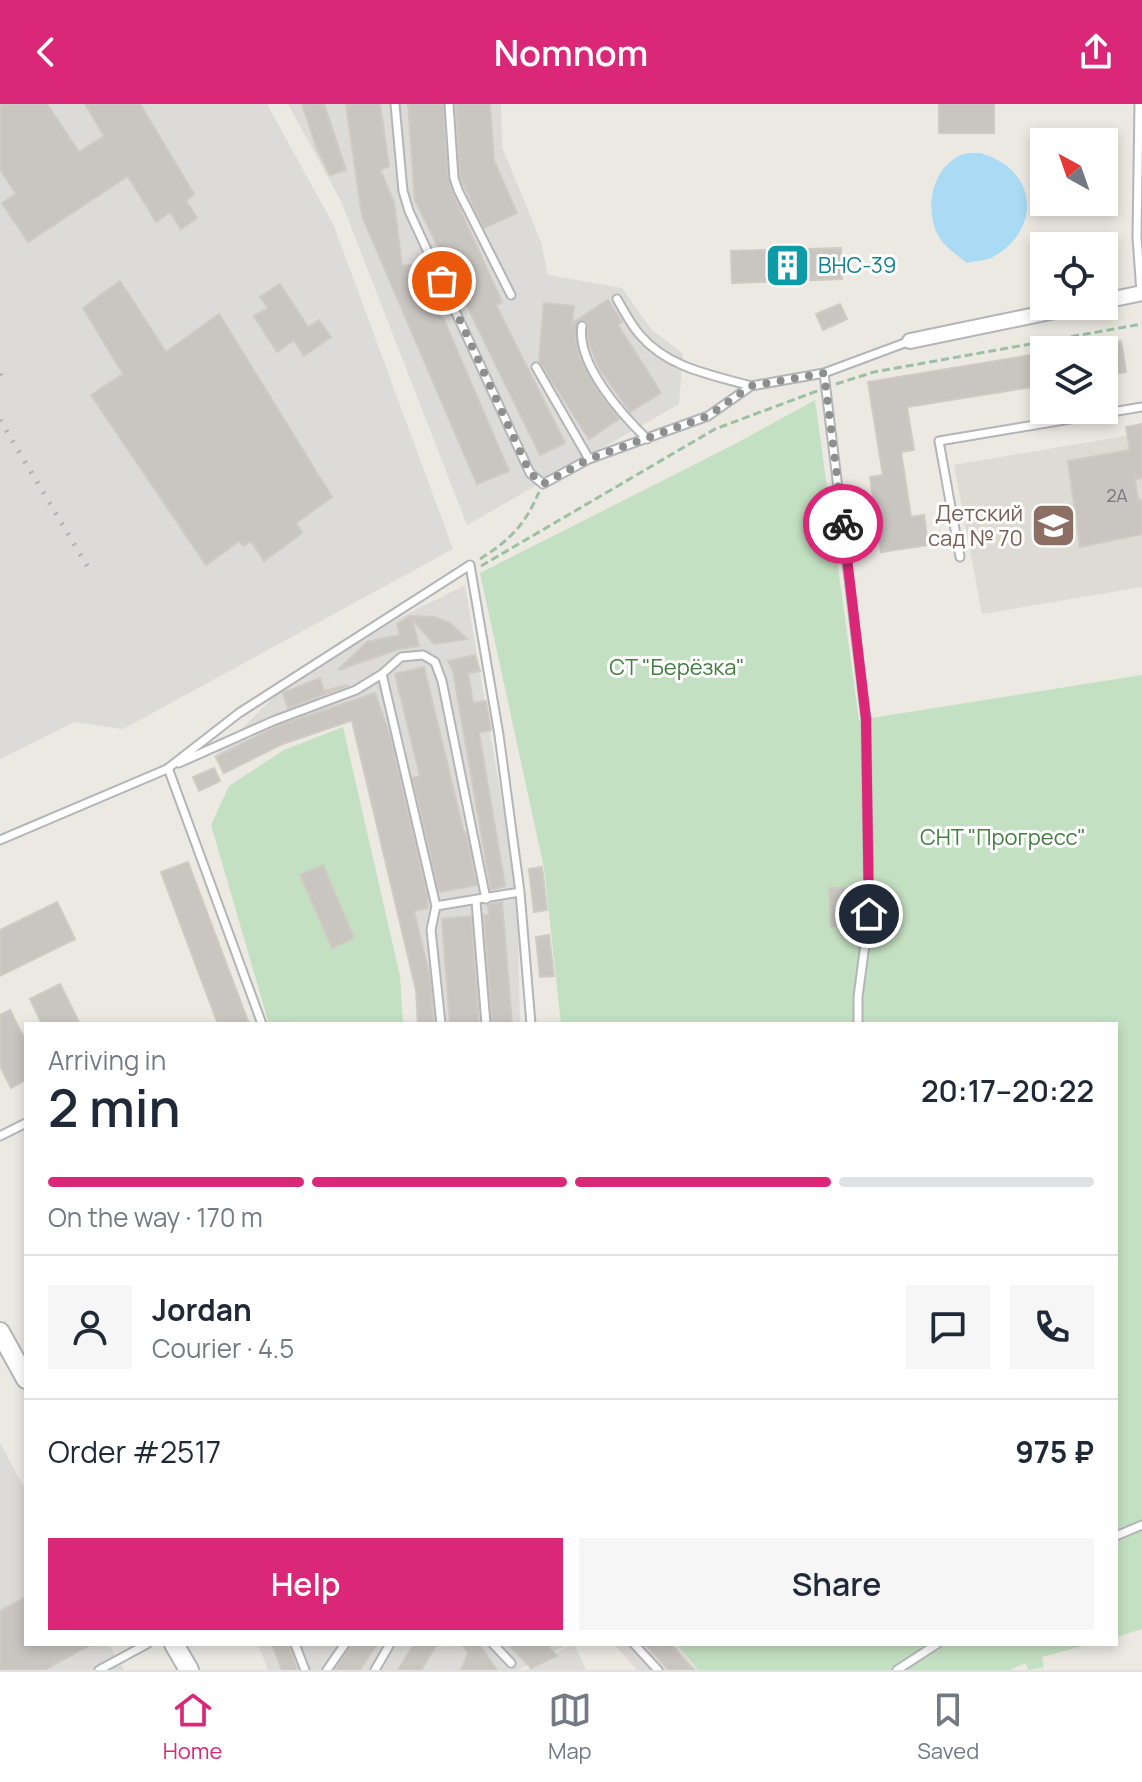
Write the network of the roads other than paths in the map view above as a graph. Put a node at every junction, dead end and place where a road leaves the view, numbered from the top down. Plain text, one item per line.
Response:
1 (395, 104) edge
2 (449, 104) edge
3 (1139, 104) edge
4 (1141, 293) edge
5 (511, 295) dead end
6 (1118, 298) edge
7 (617, 299) dead end
8 (1030, 316) edge
9 (582, 326) dead end
10 (910, 341) joint
11 (536, 367) dead end
12 (824, 373) junction
13 (751, 386) junction
14 (1142, 407) edge
15 (647, 439) junction
16 (589, 459) junction
17 (960, 557) dead end
18 (382, 674) junction
19 (167, 769) junction
20 (0, 840) edge
21 (520, 892) junction
22 (486, 899) junction
23 (476, 901) junction
24 (436, 906) junction
25 (261, 1022) edge
26 (441, 1022) edge
27 (486, 1022) edge
28 (531, 1022) edge
29 (858, 1022) edge
30 (24, 1124) edge
31 (0, 1136) edge
32 (0, 1332) edge
33 (24, 1375) edge
34 (1142, 1525) edge
35 (1118, 1535) edge
36 (143, 1646) edge
37 (175, 1646) edge
38 (296, 1646) edge
39 (344, 1646) edge
40 (389, 1646) edge
41 (495, 1646) edge
42 (636, 1646) edge
43 (927, 1647) edge
44 (511, 1663) dead end
45 (99, 1670) edge
46 (189, 1670) edge
47 (305, 1670) edge
48 (327, 1670) edge
49 (375, 1670) edge
50 (658, 1670) edge
51 (897, 1670) edge

1 - 16 lane
2 - 5 lane
3 - 4 lane
4 - 6 street
7 - 13 lane
8 - 10 street
9 - 15 lane
10 - 12 lane
11 - 16 lane
12 - 13 lane
12 - 29 lane
13 - 15 lane
14 - 17 lane
15 - 16 lane
18 - 19 lane
18 - 22 lane
18 - 24 lane
19 - 20 lane
19 - 21 lane
19 - 25 lane
21 - 22 lane
21 - 28 lane
22 - 23 lane
23 - 24 lane
23 - 27 lane
24 - 26 lane
30 - 31 lane
32 - 33 main road
34 - 35 lane
36 - 45 lane
37 - 46 main road
38 - 47 lane
39 - 48 lane
40 - 49 lane
41 - 44 lane
42 - 50 lane
43 - 51 lane

